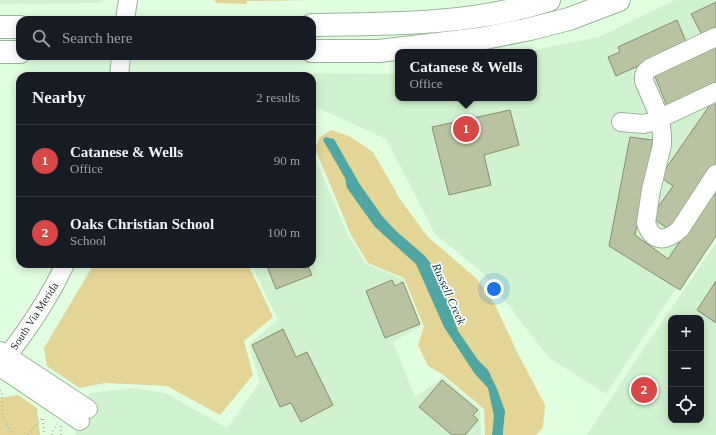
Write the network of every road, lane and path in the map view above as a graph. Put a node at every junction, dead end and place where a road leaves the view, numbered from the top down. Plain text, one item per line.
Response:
1 (128, 0) edge
2 (549, 0) edge
3 (584, 0) edge
4 (619, 0) edge
5 (125, 16) edge
6 (569, 19) junction
7 (316, 25) edge
8 (0, 27) edge
9 (16, 27) edge
10 (716, 37) edge
11 (316, 51) edge
12 (0, 52) edge
13 (16, 52) edge
14 (121, 60) edge
15 (119, 72) edge
16 (716, 92) edge
17 (660, 118) junction
18 (621, 122) dead end
19 (716, 174) edge
20 (63, 268) edge
21 (2, 360) edge
22 (0, 390) edge
23 (84, 415) dead end
24 (12, 435) edge
25 (28, 435) edge
26 (44, 435) edge
27 (52, 435) edge
28 (61, 435) edge

1 - 5 street
2 - 7 main road
3 - 6 main road
4 - 6 main road
6 - 11 main road
8 - 9 main road
10 - 17 street
12 - 13 main road
14 - 15 street
16 - 17 street
17 - 18 street
17 - 19 street
20 - 21 street, South Via Merida
21 - 23 street
22 - 24 path
25 - 26 path
27 - 28 path

